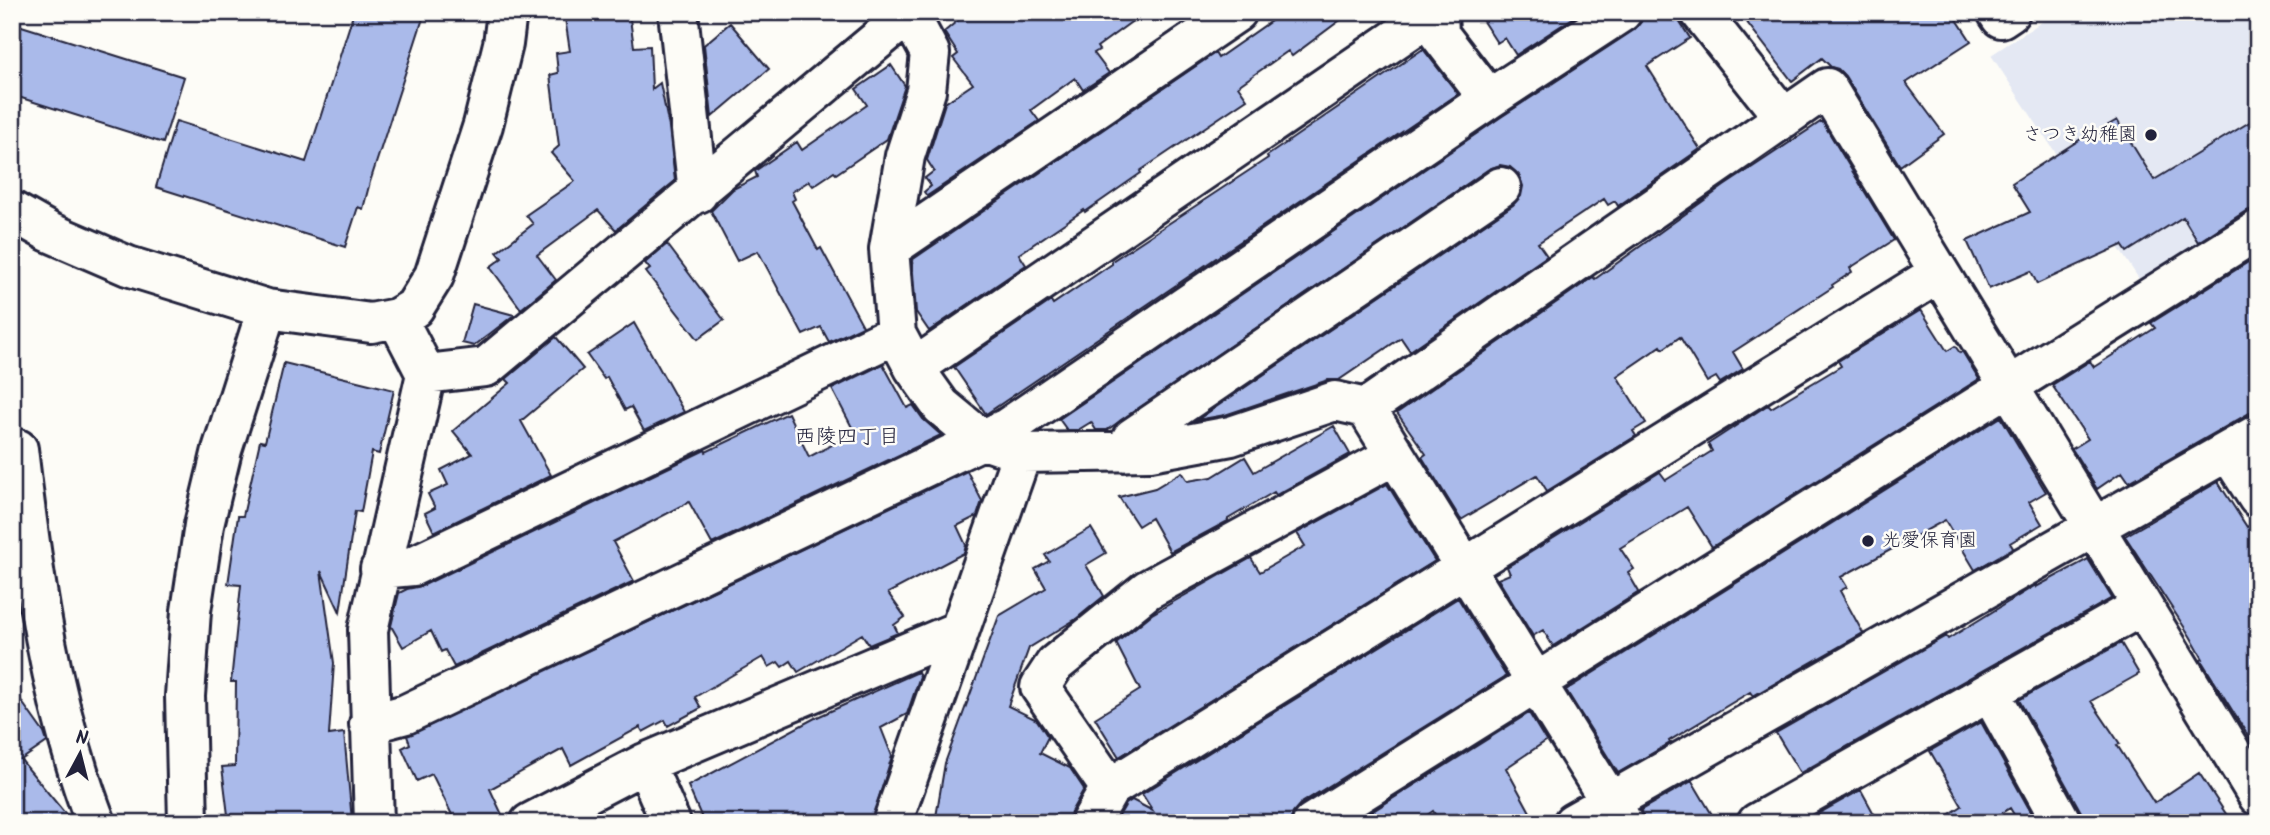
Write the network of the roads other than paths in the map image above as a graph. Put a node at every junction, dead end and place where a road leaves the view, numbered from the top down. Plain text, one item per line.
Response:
1 (507, 12) edge
2 (678, 12) edge
3 (1237, 12) edge
4 (1622, 12) edge
5 (1700, 12) edge
6 (1997, 12) edge
7 (2010, 12) edge
8 (909, 13) edge
9 (1429, 18) edge
10 (1489, 99) junction
11 (1784, 118) junction
12 (1501, 187) dead end
13 (698, 192) junction
14 (12, 211) edge
15 (2258, 230) edge
16 (888, 248) junction
17 (1939, 272) junction
18 (267, 309) junction
19 (397, 318) junction
20 (896, 334) junction
21 (915, 368) junction
22 (426, 374) junction
23 (2009, 386) junction
24 (1366, 408) junction
25 (981, 439) junction
26 (2243, 443) edge
27 (12, 447) edge
28 (1125, 452) junction
29 (1022, 453) junction
30 (1395, 454) junction
31 (2258, 498) edge
32 (2094, 527) junction
33 (1465, 568) junction
34 (380, 569) junction
35 (2142, 606) junction
36 (958, 631) junction
37 (1536, 682) junction
38 (1990, 692) junction
39 (369, 724) junction
40 (645, 763) junction
41 (1110, 788) junction
42 (2258, 796) edge
43 (1616, 812) edge
44 (96, 823) edge
45 (188, 823) edge
46 (374, 823) edge
47 (530, 823) edge
48 (671, 823) edge
49 (892, 823) edge
50 (1090, 823) edge
51 (1312, 823) edge
52 (1573, 823) edge
53 (1757, 823) edge
54 (2062, 823) edge

1 - 19 street
2 - 13 street
3 - 16 street
4 - 10 street
5 - 11 street
6 - 7 street
8 - 13 street
8 - 16 street
9 - 10 street
9 - 21 street
10 - 25 street
11 - 17 street
11 - 24 street
12 - 28 street
13 - 22 street
14 - 18 street
15 - 23 street
16 - 20 street
17 - 23 street
17 - 33 street
18 - 19 street
18 - 45 street
19 - 22 street
20 - 21 street
20 - 34 street
21 - 25 street
22 - 34 street
23 - 32 street
23 - 37 street
24 - 28 street
24 - 30 street
25 - 29 street
25 - 39 street
26 - 31 street
26 - 32 street
27 - 44 street
28 - 29 street
29 - 36 street
30 - 33 street
30 - 41 street
32 - 35 street
32 - 43 street
33 - 37 street
33 - 41 street
34 - 39 street
35 - 38 street
35 - 42 street
36 - 40 street
36 - 49 street
37 - 43 street
37 - 51 street
38 - 53 street
38 - 54 street
39 - 46 street
40 - 47 street
40 - 48 street
41 - 50 street
43 - 52 street

